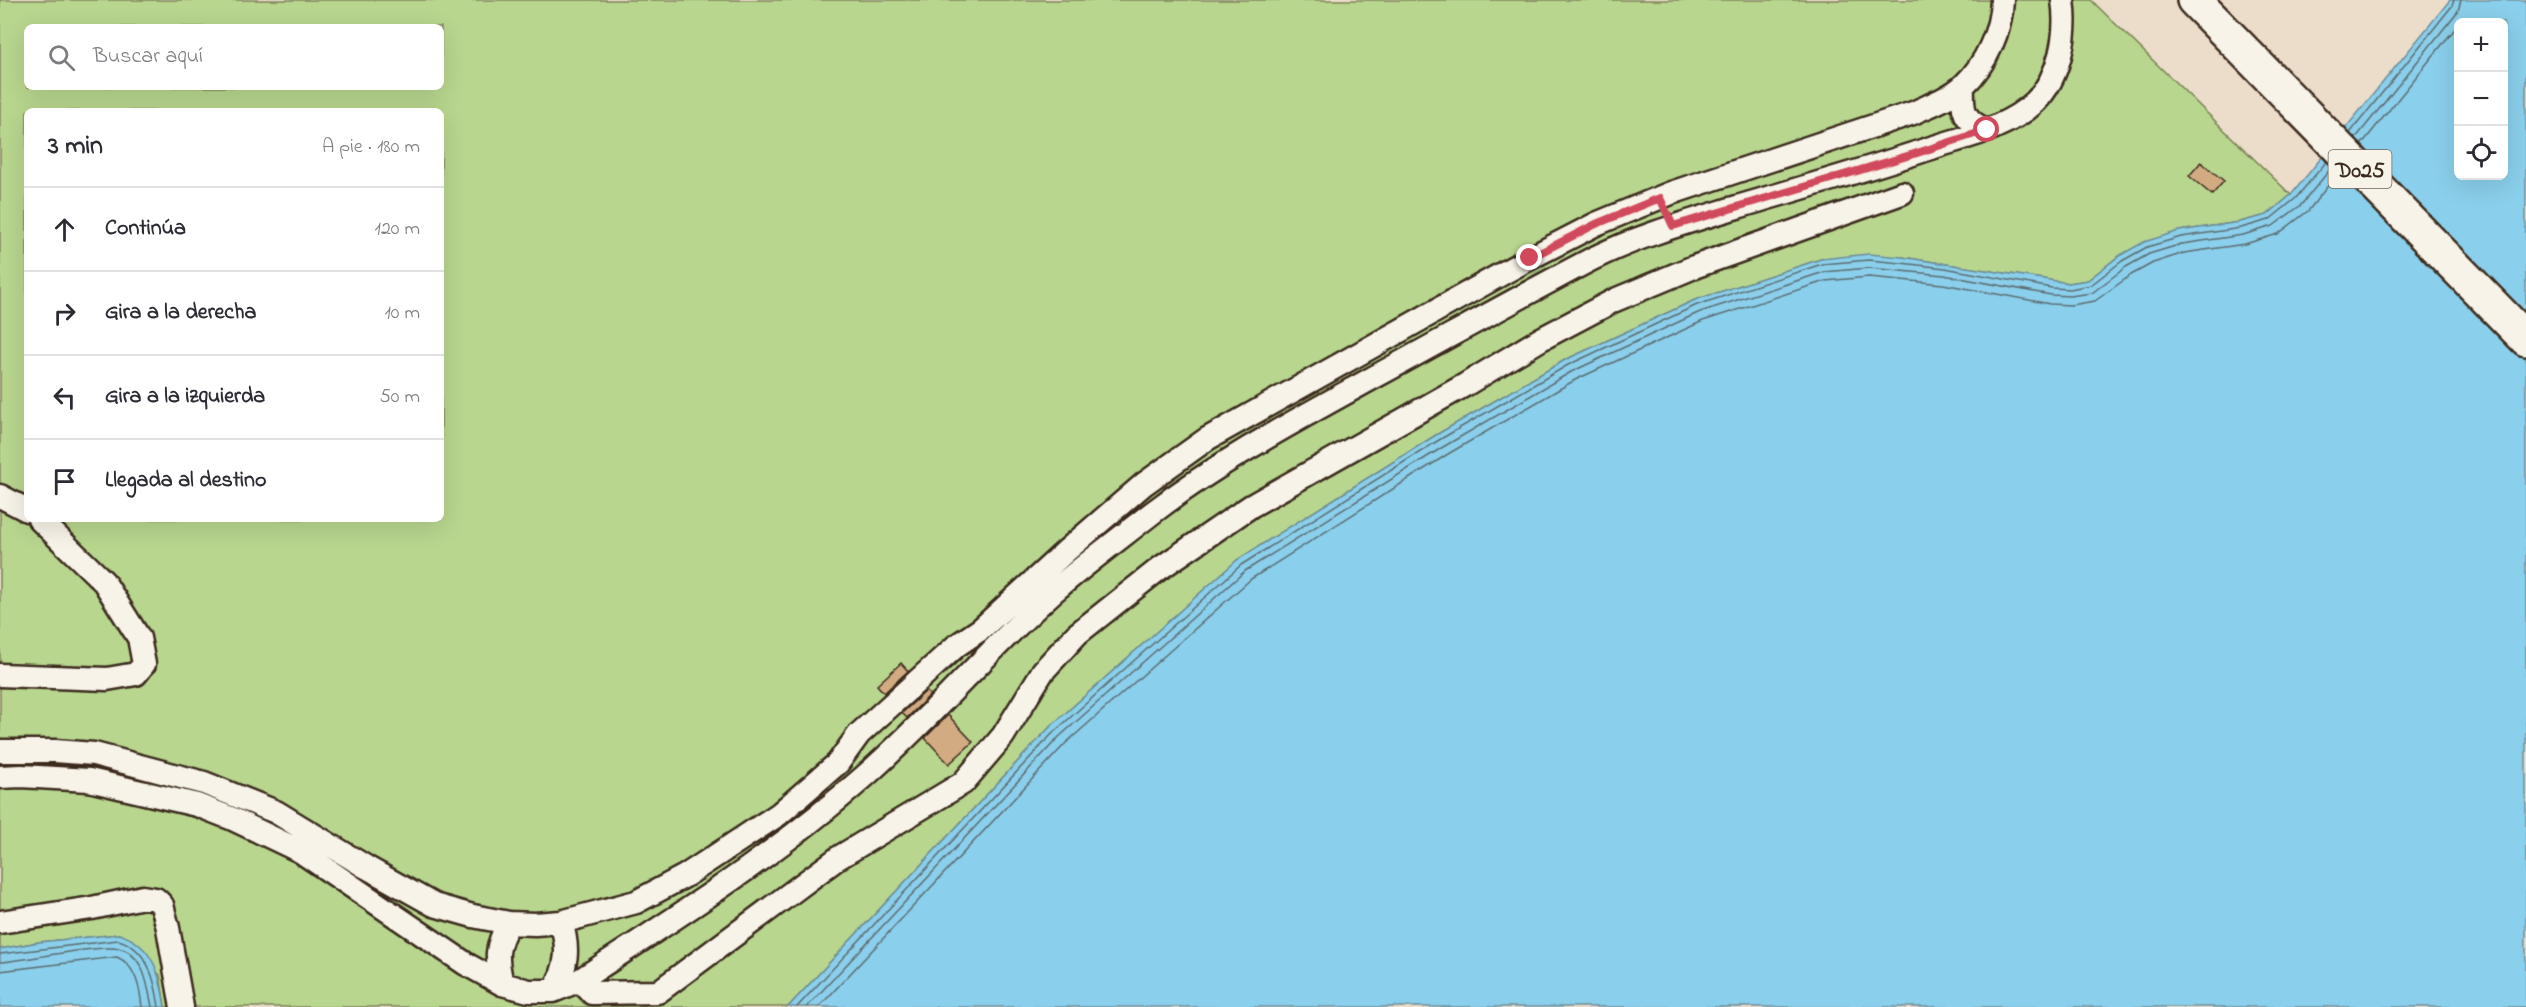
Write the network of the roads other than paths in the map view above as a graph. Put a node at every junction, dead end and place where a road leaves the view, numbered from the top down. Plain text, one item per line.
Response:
1 (2002, 0) edge
2 (2063, 0) edge
3 (2194, 0) edge
4 (1963, 86) junction
5 (1987, 130) junction
6 (1902, 193) dead end
7 (1660, 198) junction
8 (1673, 226) junction
9 (2526, 339) edge
10 (1277, 401) junction
11 (1290, 424) junction
12 (0, 496) edge
13 (24, 508) edge
14 (42, 522) edge
15 (0, 675) edge
16 (4, 748) edge
17 (0, 777) edge
18 (0, 922) edge
19 (561, 922) junction
20 (509, 923) junction
21 (502, 984) junction
22 (553, 991) junction
23 (591, 993) edge
24 (650, 1000) edge
25 (182, 1007) edge

1 - 4 street
2 - 5 street
3 - 9 highway, D025
4 - 5 street
4 - 7 street
5 - 8 street
6 - 24 street
7 - 8 street
7 - 10 street
8 - 11 street
10 - 11 street
10 - 19 street
11 - 23 street
12 - 13 street
14 - 15 street
16 - 20 street
17 - 21 street
18 - 25 street
19 - 20 street
19 - 22 street
20 - 21 street
21 - 22 street
22 - 23 street
23 - 24 street

